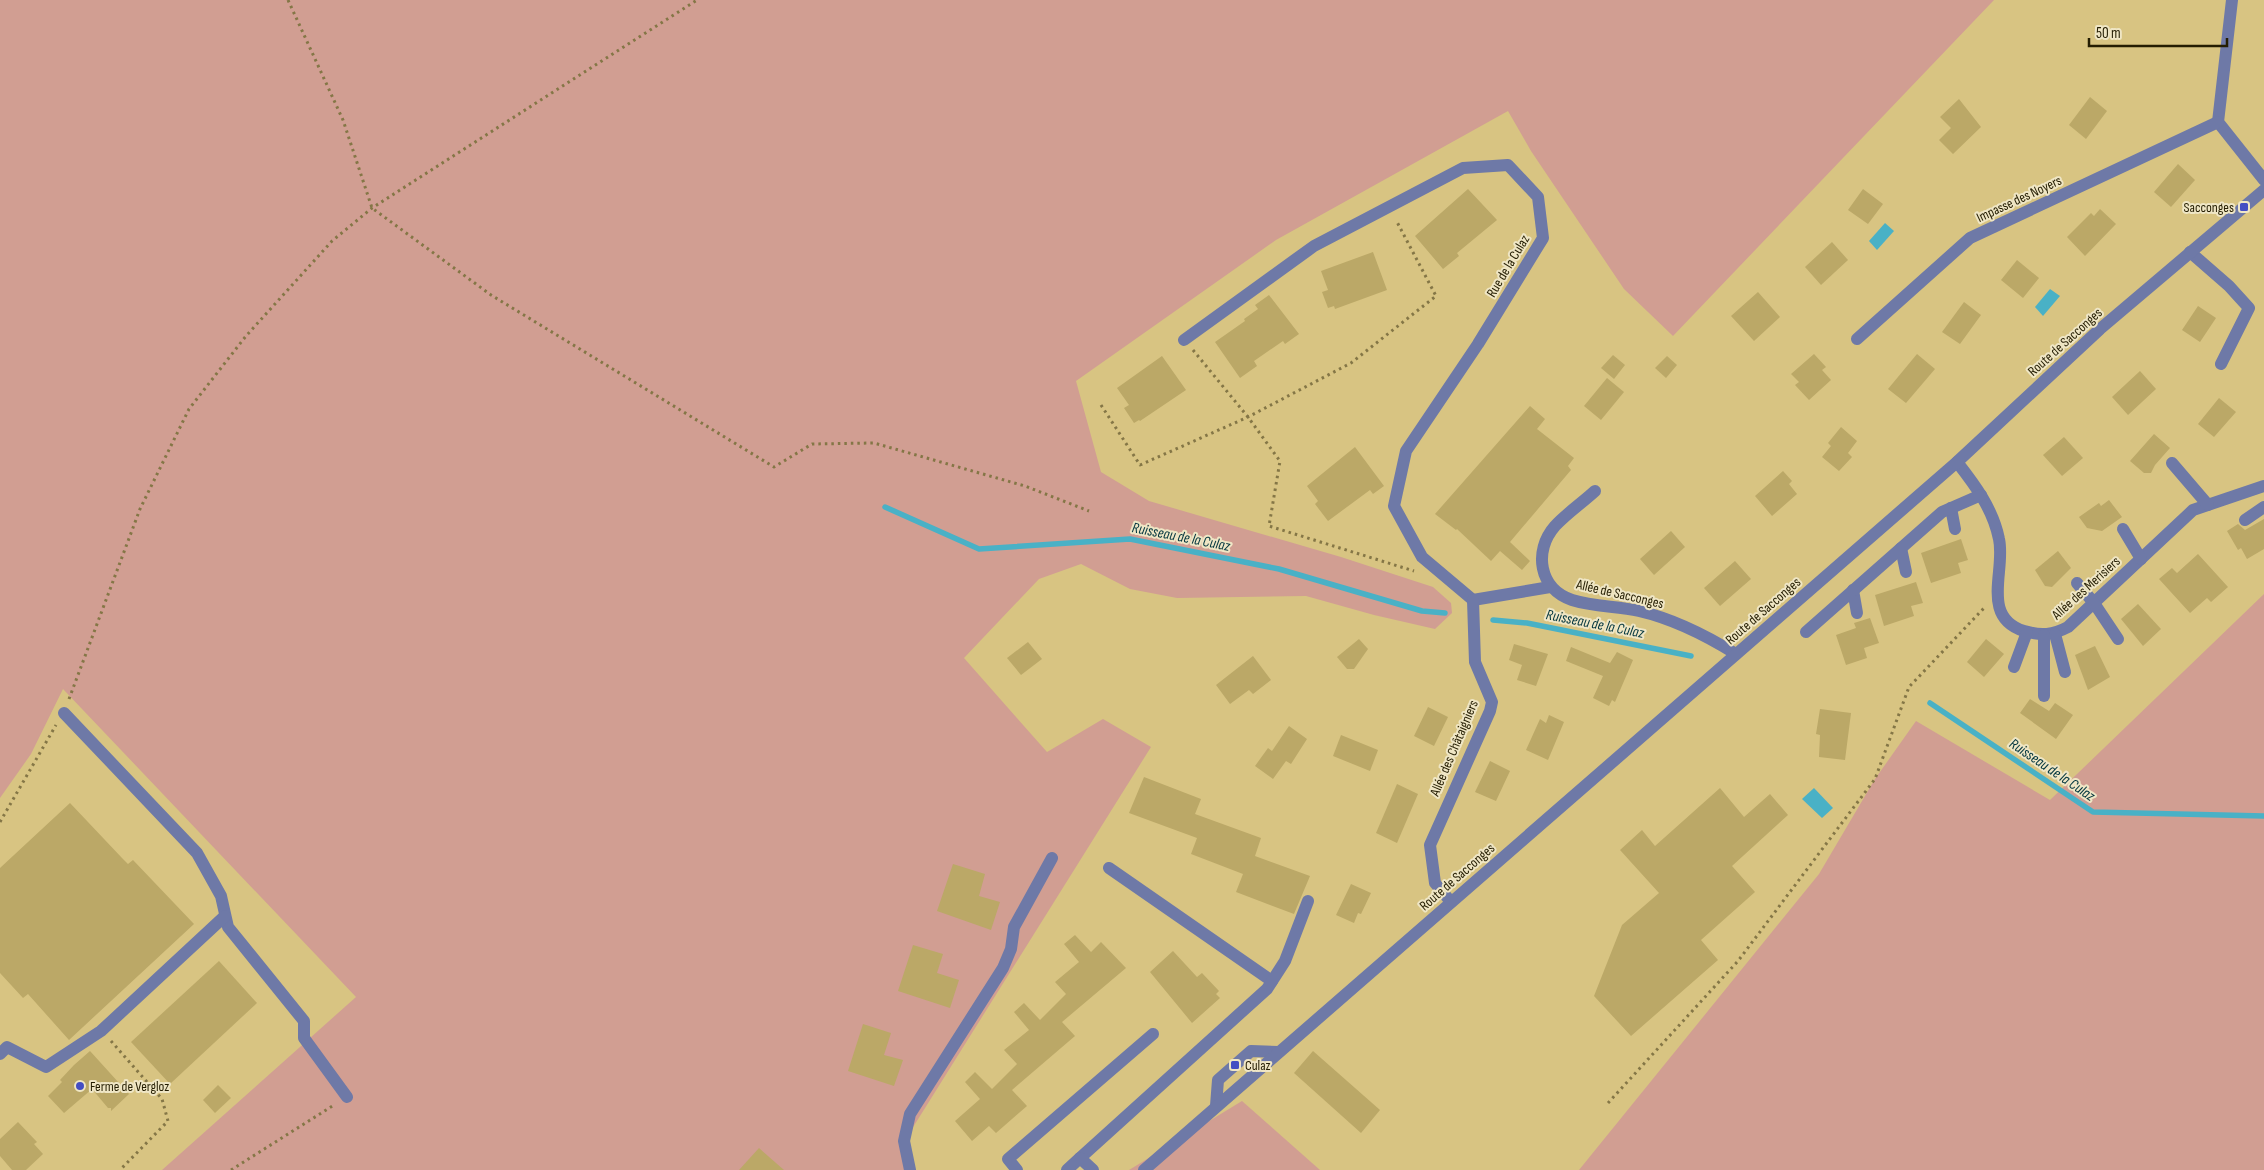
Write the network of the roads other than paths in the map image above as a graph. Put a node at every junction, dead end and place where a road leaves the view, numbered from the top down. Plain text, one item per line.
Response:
1 (2232, 0) edge
2 (2218, 122) junction
3 (2264, 180) edge
4 (2264, 190) edge
5 (2190, 252) junction
6 (1857, 339) dead end
7 (1184, 340) road end
8 (2222, 364) dead end
9 (1957, 462) junction
10 (2172, 463) dead end
11 (2264, 486) edge
12 (1596, 491) dead end
13 (1981, 495) junction
14 (2208, 505) junction
15 (2264, 507) edge
16 (1951, 508) junction
17 (2245, 520) dead end
18 (1955, 529) dead end
19 (2123, 529) dead end
20 (1901, 548) junction
21 (2141, 558) junction
22 (1906, 572) dead end
23 (2077, 583) dead end
24 (1550, 586) junction
25 (1853, 590) junction
26 (1473, 600) junction
27 (2094, 603) junction
28 (1857, 612) dead end
29 (1806, 632) dead end
30 (2027, 632) junction
31 (2050, 634) junction
32 (2118, 639) dead end
33 (1736, 654) junction
34 (2014, 668) dead end
35 (2065, 672) dead end
36 (2044, 696) dead end
37 (64, 713) road end
38 (1052, 858) dead end
39 (1109, 868) dead end
40 (1308, 902) dead end
41 (1451, 902) junction
42 (225, 916) junction
43 (1272, 981) junction
44 (1153, 1034) dead end
45 (1278, 1052) junction
46 (0, 1054) edge
47 (347, 1097) road end
48 (1216, 1106) junction
49 (1080, 1158) junction
50 (910, 1170) edge
51 (1018, 1170) edge
52 (1067, 1170) edge
53 (1093, 1170) edge
54 (1144, 1170) edge

1 - 2 street
2 - 3 street
2 - 6 street, Impasse des Noyers
4 - 5 street, Route de Sacconges
5 - 8 street
5 - 9 street, Route de Sacconges
7 - 26 street, Rue de la Culaz
9 - 13 street, Allée des Merisiers
9 - 33 street, Route de Sacconges
10 - 14 street
11 - 14 street, Allée des Merisiers
12 - 24 street
13 - 16 street
13 - 30 street, Allée des Merisiers
14 - 21 street, Allée des Merisiers
15 - 17 street
16 - 18 street
16 - 20 street
19 - 21 street
20 - 22 street
20 - 25 street
21 - 27 street, Allée des Merisiers
23 - 27 street
24 - 26 street
24 - 33 street, Allée de Sacconges
25 - 28 street
25 - 29 street
26 - 41 street, Allée des Châtaigniers
27 - 31 street, Allée des Merisiers
27 - 32 street
30 - 31 street, Allée des Merisiers
30 - 34 street
31 - 35 street
31 - 36 street
33 - 41 street, Route de Sacconges
37 - 42 street
38 - 50 street
39 - 43 street
40 - 43 street
41 - 45 street, Route de Sacconges
42 - 46 street
42 - 47 street
43 - 49 street
44 - 51 street
45 - 48 street, Route de Sacconges
45 - 48 street
48 - 54 street, Route de Sacconges
49 - 52 street
49 - 53 street

